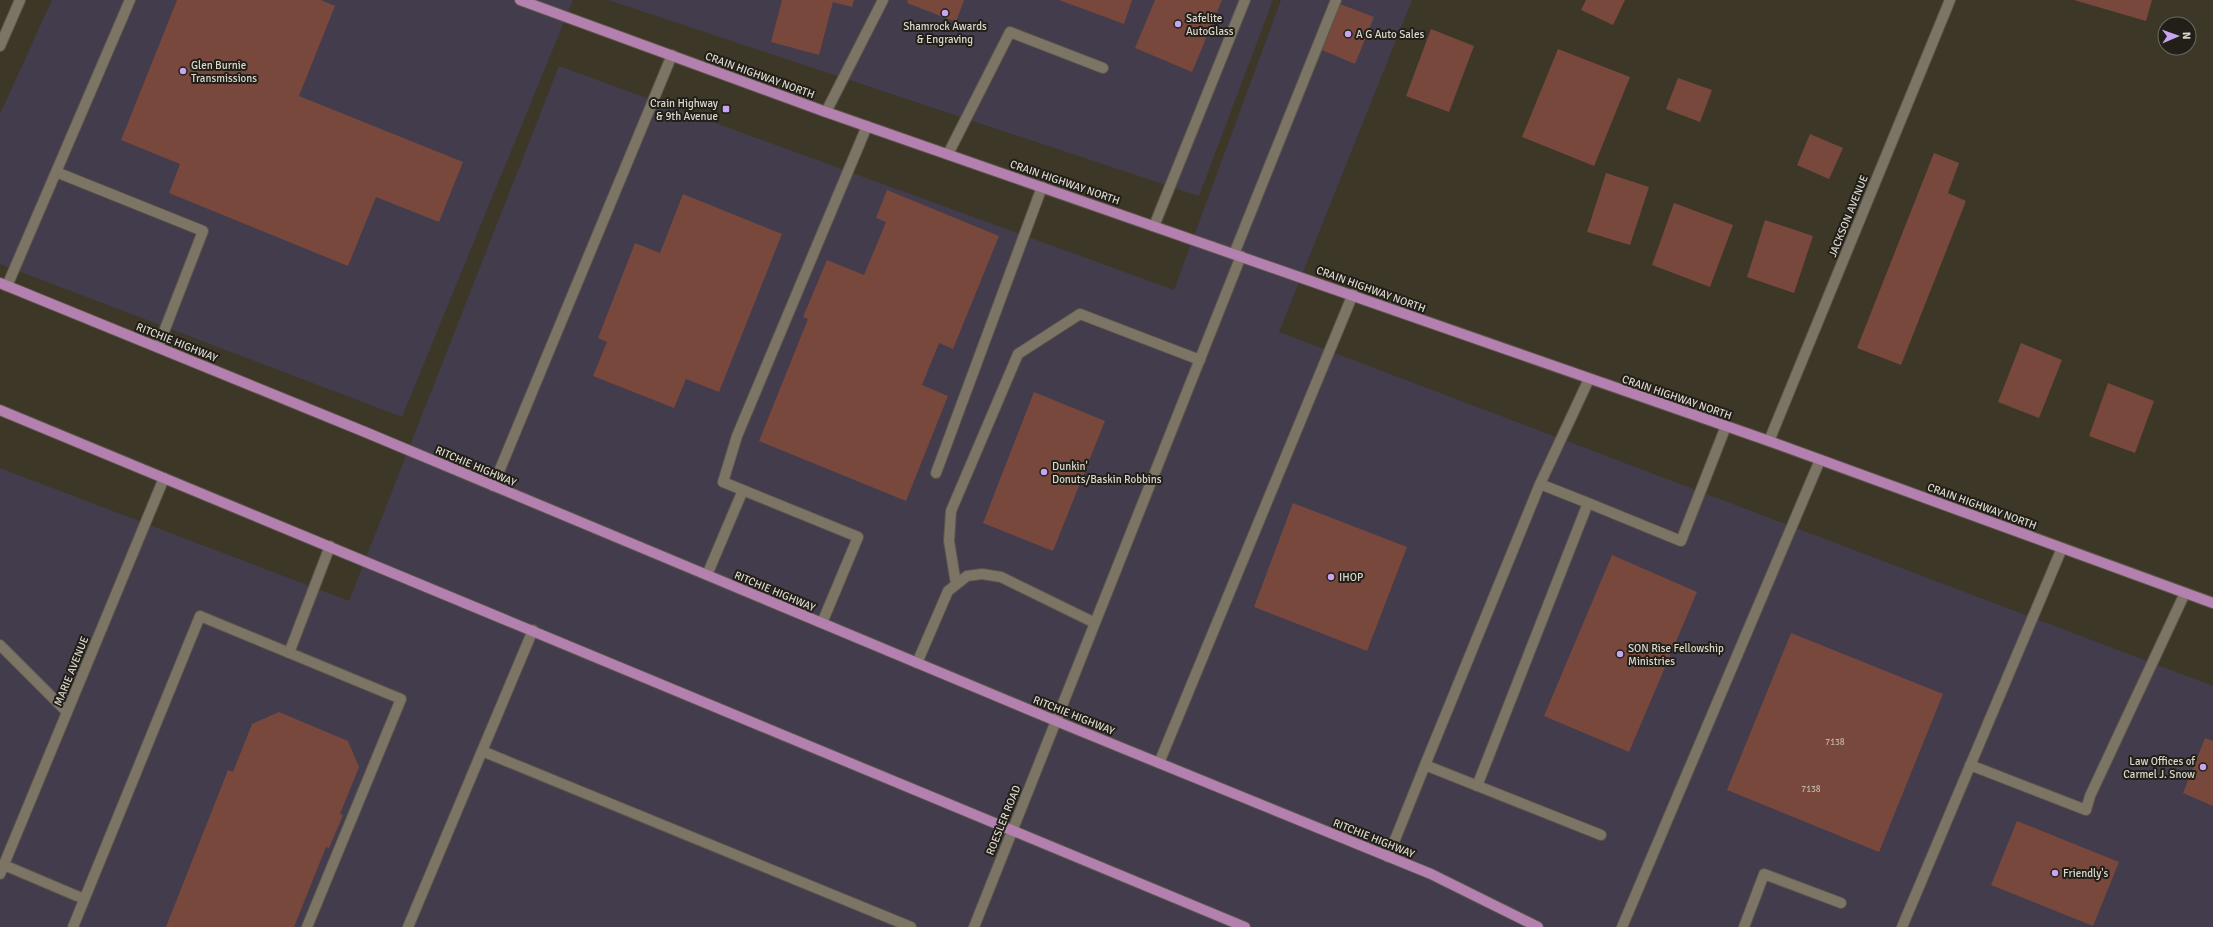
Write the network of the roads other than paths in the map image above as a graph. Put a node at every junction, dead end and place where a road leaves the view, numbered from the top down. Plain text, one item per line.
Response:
1 (20, 0) edge
2 (130, 0) edge
3 (520, 0) edge
4 (883, 0) edge
5 (1245, 0) edge
6 (1336, 0) edge
7 (1950, 0) edge
8 (0, 46) edge
9 (672, 55) junction
10 (1103, 68) dead end
11 (826, 112) junction
12 (867, 126) junction
13 (948, 154) junction
14 (56, 172) junction
15 (1042, 187) junction
16 (1154, 226) junction
17 (1238, 255) junction
18 (4, 284) edge
19 (1353, 294) junction
20 (158, 347) junction
21 (1200, 360) junction
22 (1589, 379) junction
23 (0, 410) edge
24 (1726, 426) junction
25 (1769, 441) junction
26 (1820, 460) junction
27 (936, 473) dead end
28 (164, 478) junction
29 (1540, 484) junction
30 (494, 486) junction
31 (743, 490) junction
32 (1588, 503) junction
33 (330, 546) junction
34 (2062, 548) junction
35 (707, 576) junction
36 (956, 584) junction
37 (2185, 593) junction
38 (2213, 603) edge
39 (1095, 623) junction
40 (822, 624) junction
41 (533, 630) junction
42 (0, 645) edge
43 (288, 653) junction
44 (917, 663) junction
45 (67, 712) junction
46 (1056, 721) junction
47 (482, 751) junction
48 (1159, 763) junction
49 (1425, 765) junction
50 (1970, 765) junction
51 (1477, 786) junction
52 (1012, 830) junction
53 (1601, 835) dead end
54 (1388, 857) junction
55 (2, 869) edge
56 (84, 899) junction
57 (1841, 903) dead end
58 (73, 927) edge
59 (308, 927) edge
60 (408, 927) edge
61 (911, 927) edge
62 (974, 927) edge
63 (1245, 927) edge
64 (1538, 927) edge
65 (1622, 927) edge
66 (1744, 927) edge
67 (1902, 927) edge

1 - 8 street
2 - 14 street
3 - 9 main road, CRAIN HIGHWAY NORTH
4 - 11 street
5 - 16 street
6 - 17 street, ROESLER ROAD
7 - 25 street, JACKSON AVENUE
9 - 11 main road, CRAIN HIGHWAY NORTH
9 - 30 street
10 - 13 street
11 - 12 main road, CRAIN HIGHWAY NORTH
12 - 13 main road, CRAIN HIGHWAY NORTH
12 - 31 street
13 - 15 main road, CRAIN HIGHWAY NORTH
14 - 18 street
14 - 20 street
15 - 16 main road, CRAIN HIGHWAY NORTH
15 - 27 street
16 - 17 main road, CRAIN HIGHWAY NORTH
17 - 19 main road, CRAIN HIGHWAY NORTH
17 - 21 street, ROESLER ROAD
18 - 20 main road, RITCHIE HIGHWAY
19 - 22 main road, CRAIN HIGHWAY NORTH
19 - 48 street
20 - 30 main road, RITCHIE HIGHWAY
21 - 36 street
21 - 39 street, ROESLER ROAD
22 - 24 main road, CRAIN HIGHWAY NORTH
22 - 29 street
23 - 28 main road
24 - 25 main road, CRAIN HIGHWAY NORTH
24 - 32 street
25 - 26 main road, CRAIN HIGHWAY NORTH
26 - 34 main road, CRAIN HIGHWAY NORTH
26 - 65 street
28 - 33 main road
28 - 45 street, MARIE AVENUE
29 - 32 street
29 - 49 street
30 - 35 main road, RITCHIE HIGHWAY
31 - 35 street
31 - 40 street
32 - 51 street
33 - 41 main road
33 - 43 street
34 - 37 main road, CRAIN HIGHWAY NORTH
34 - 50 street
35 - 40 main road, RITCHIE HIGHWAY
36 - 39 street
36 - 44 street
37 - 38 main road, CRAIN HIGHWAY NORTH
37 - 50 street
39 - 46 street, ROESLER ROAD
40 - 44 main road, RITCHIE HIGHWAY
41 - 47 street
41 - 52 main road
42 - 45 street
43 - 56 street
43 - 59 street
44 - 46 main road, RITCHIE HIGHWAY
45 - 55 street, MARIE AVENUE
46 - 48 main road, RITCHIE HIGHWAY
46 - 52 street, ROESLER ROAD
47 - 60 street
47 - 61 street
48 - 54 main road, RITCHIE HIGHWAY
49 - 51 street
49 - 54 street
50 - 67 street
51 - 53 street
52 - 62 street, ROESLER ROAD
52 - 63 main road
54 - 64 main road, RITCHIE HIGHWAY
55 - 56 street
56 - 58 street
57 - 66 street

